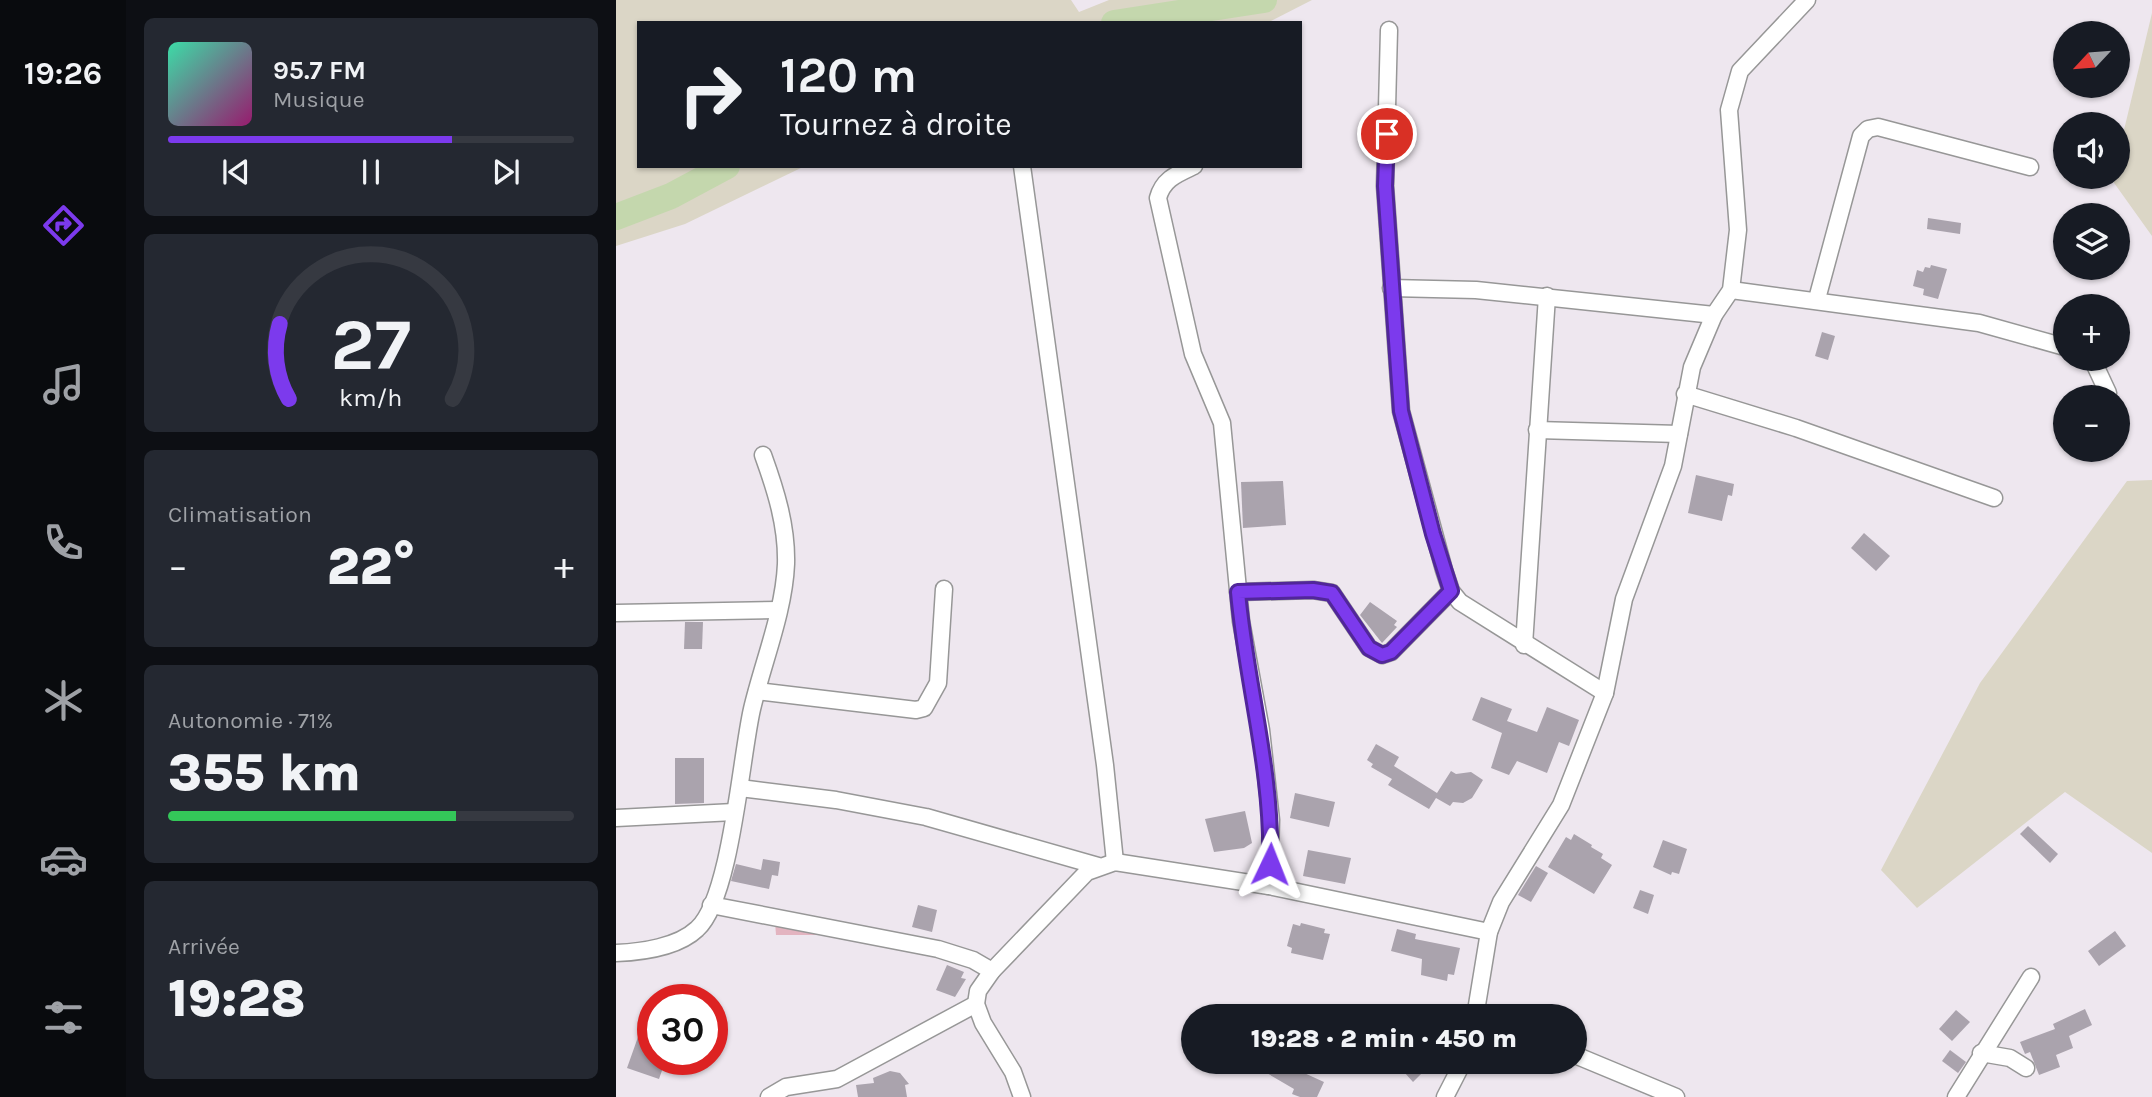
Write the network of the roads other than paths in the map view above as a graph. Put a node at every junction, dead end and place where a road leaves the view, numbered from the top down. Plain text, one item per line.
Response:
1 (1807, 0) edge
2 (1390, 30) dead end
3 (2030, 167) dead end
4 (1022, 168) edge
5 (1190, 168) edge
6 (1391, 288) junction
7 (1731, 290) junction
8 (1547, 296) junction
9 (1817, 299) junction
10 (1714, 315) junction
11 (2053, 344) edge
12 (1685, 394) junction
13 (1537, 430) junction
14 (1679, 434) junction
15 (763, 455) dead end
16 (1994, 498) dead end
17 (944, 589) dead end
18 (1451, 591) junction
19 (1238, 592) junction
20 (778, 610) junction
21 (616, 613) edge
22 (1524, 645) junction
23 (757, 691) junction
24 (1605, 693) junction
25 (740, 788) junction
26 (734, 812) junction
27 (616, 818) edge
28 (1115, 862) junction
29 (1098, 866) junction
30 (1269, 886) junction
31 (711, 905) junction
32 (1489, 932) junction
33 (616, 953) edge
34 (992, 971) junction
35 (2031, 977) dead end
36 (976, 1004) junction
37 (1477, 1004) edge
38 (1981, 1053) junction
39 (1587, 1060) edge
40 (2026, 1068) dead end
41 (1457, 1074) edge
42 (769, 1097) edge
43 (1022, 1097) edge
44 (1445, 1097) edge
45 (1676, 1097) edge
46 (1956, 1097) edge

1 - 7 street
2 - 6 street
3 - 9 street
4 - 28 street
5 - 19 street
6 - 8 street
6 - 18 street
7 - 9 street
7 - 10 street
8 - 10 street
8 - 13 street
9 - 11 street
10 - 12 street
12 - 14 street
12 - 16 street
13 - 14 street
13 - 22 street
14 - 24 street
15 - 20 street
17 - 23 street
18 - 19 street
18 - 22 street
19 - 30 street
20 - 21 street
20 - 23 street
22 - 24 street
23 - 25 street
24 - 32 street
25 - 26 street
25 - 29 street
26 - 27 street
26 - 31 street
28 - 29 street
28 - 30 street
29 - 34 street
30 - 32 street
31 - 33 street
31 - 34 street
32 - 37 street
34 - 36 street
35 - 38 street
36 - 42 street
36 - 43 street
38 - 40 street
38 - 46 street
39 - 45 street
41 - 44 street

